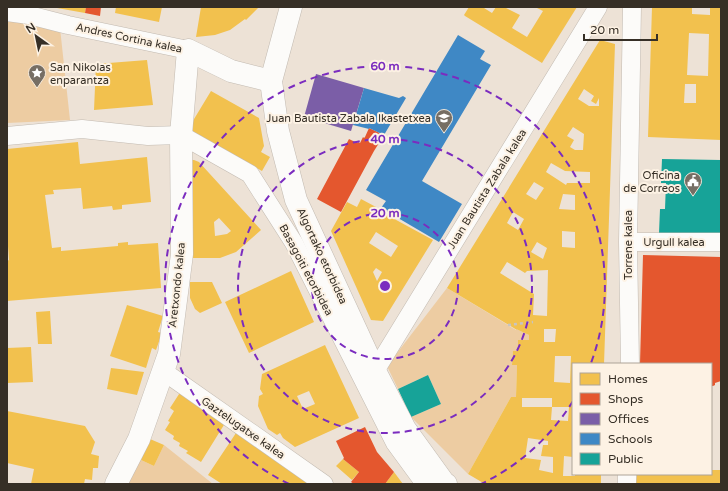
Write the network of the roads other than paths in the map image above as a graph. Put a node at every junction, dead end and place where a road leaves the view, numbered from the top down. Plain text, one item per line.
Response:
1 (291, 7) edge
2 (598, 7) edge
3 (632, 7) edge
4 (30, 11) edge
5 (7, 12) edge
6 (188, 50) junction
7 (271, 81) junction
8 (181, 135) junction
9 (7, 136) edge
10 (628, 242) junction
11 (721, 242) edge
12 (630, 363) edge
13 (375, 371) junction
14 (163, 372) junction
15 (116, 484) edge
16 (324, 484) edge
17 (440, 484) edge

1 - 7 street, Algortako etorbidea
2 - 13 street, Juan Bautista Zabala kalea
3 - 10 street, Torrene kalea
4 - 5 street, Andres Cortina kalea
4 - 6 street, Andres Cortina kalea
6 - 7 street, Andres Cortina kalea
6 - 8 street, Aretxondo kalea
7 - 13 street, Algortako etorbidea
8 - 9 street
8 - 14 street, Aretxondo kalea
8 - 17 street, Basagoiti etorbidea
10 - 11 street, Urgull kalea
10 - 12 street, Torrene kalea
13 - 17 street, Algortako etorbidea
14 - 15 street, Aretxondo kalea
14 - 16 street, Gaztelugatxe kalea

